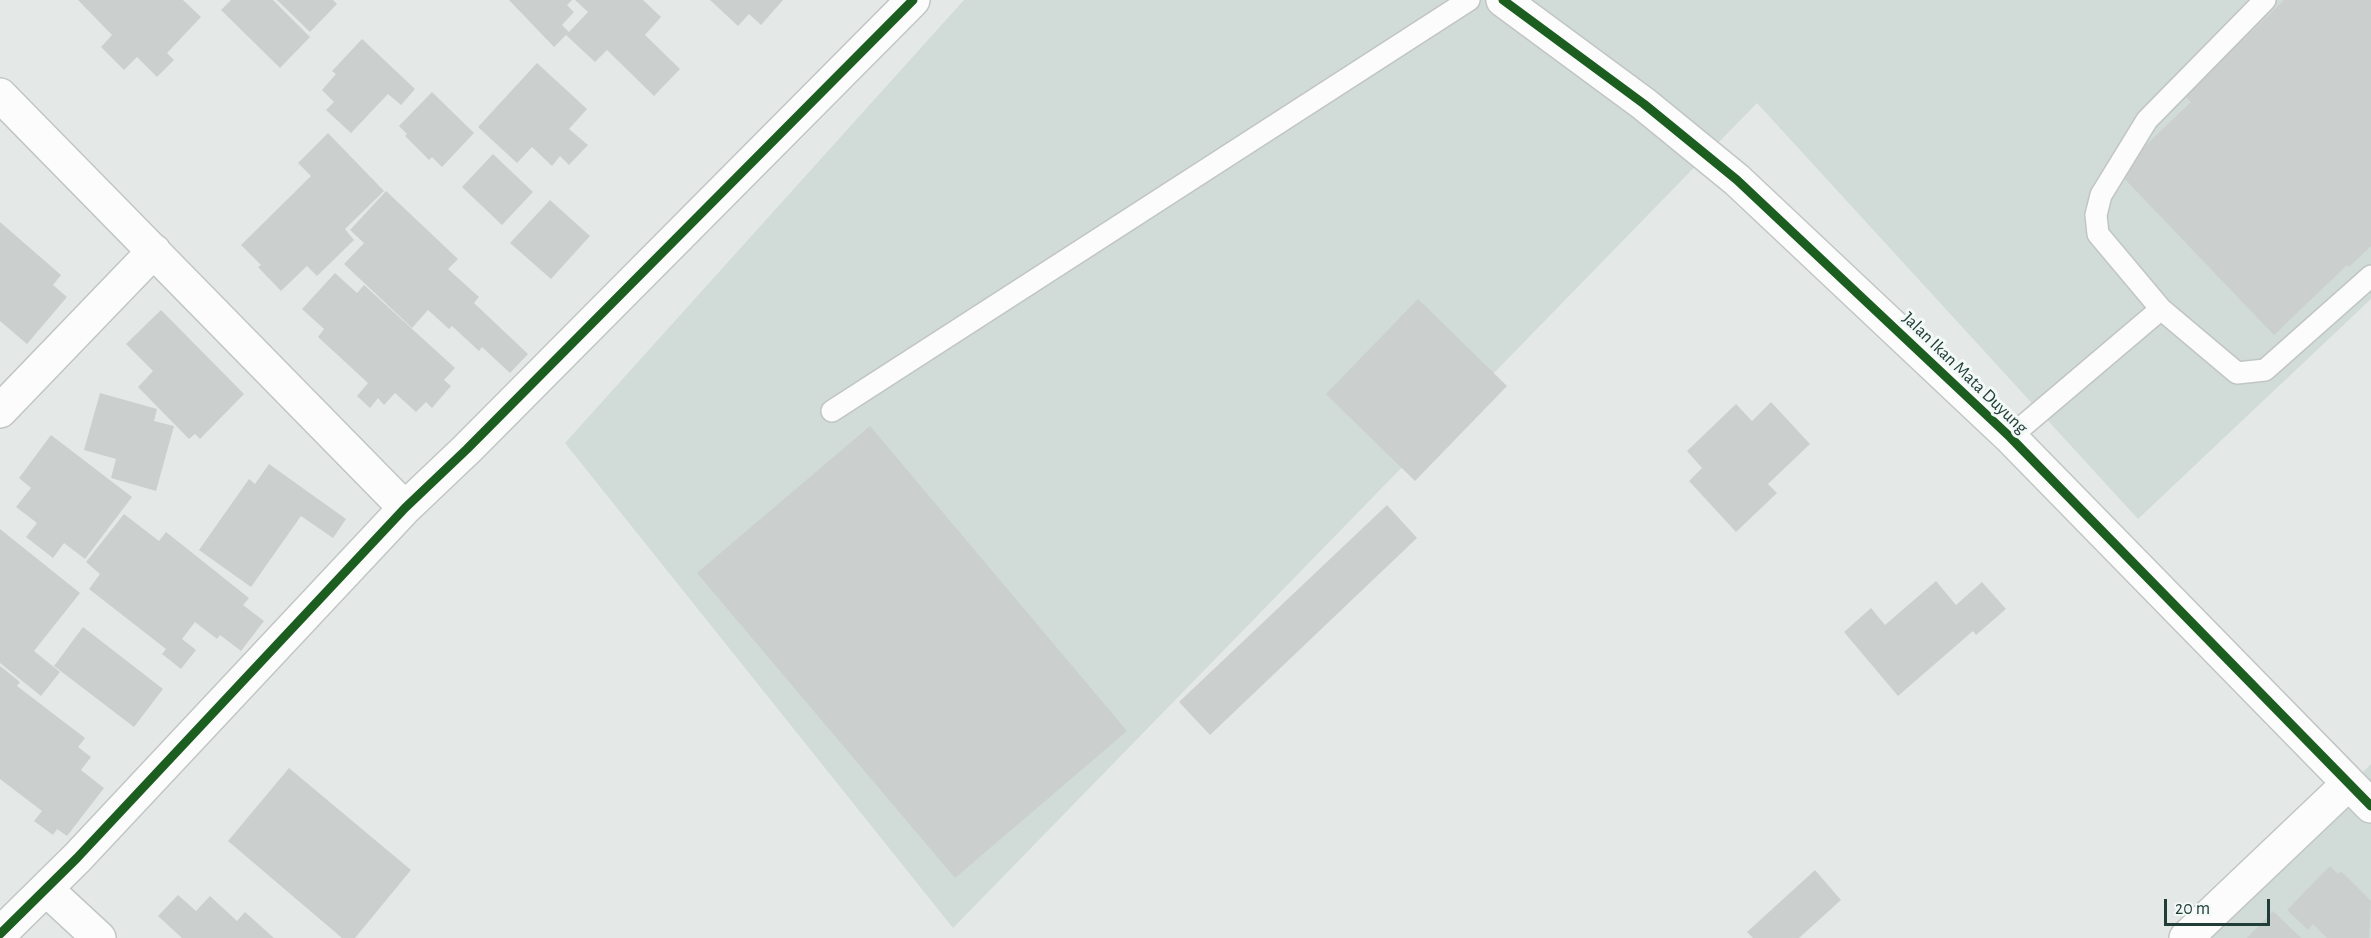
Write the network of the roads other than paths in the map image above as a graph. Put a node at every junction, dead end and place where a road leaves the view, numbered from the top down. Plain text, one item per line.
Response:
1 (913, 0) edge
2 (1469, 0) edge
3 (1503, 0) edge
4 (2265, 0) edge
5 (0, 95) edge
6 (154, 251) junction
7 (2371, 276) edge
8 (2161, 309) junction
9 (0, 411) edge
10 (832, 411) dead end
11 (2010, 437) junction
12 (405, 508) junction
13 (2348, 784) junction
14 (2371, 806) edge
15 (46, 889) junction
16 (0, 934) edge
17 (99, 938) edge
18 (2186, 938) edge

1 - 12 street
2 - 10 lane
3 - 11 street, Jalan Ikan Mata Duyung
4 - 8 lane
5 - 6 street
6 - 9 street
6 - 12 street
7 - 8 lane
8 - 11 lane
11 - 13 street, Jalan Ikan Mata Duyung
12 - 15 street
13 - 14 street, Jalan Ikan Mata Duyung
13 - 18 street
15 - 16 street
15 - 17 street

